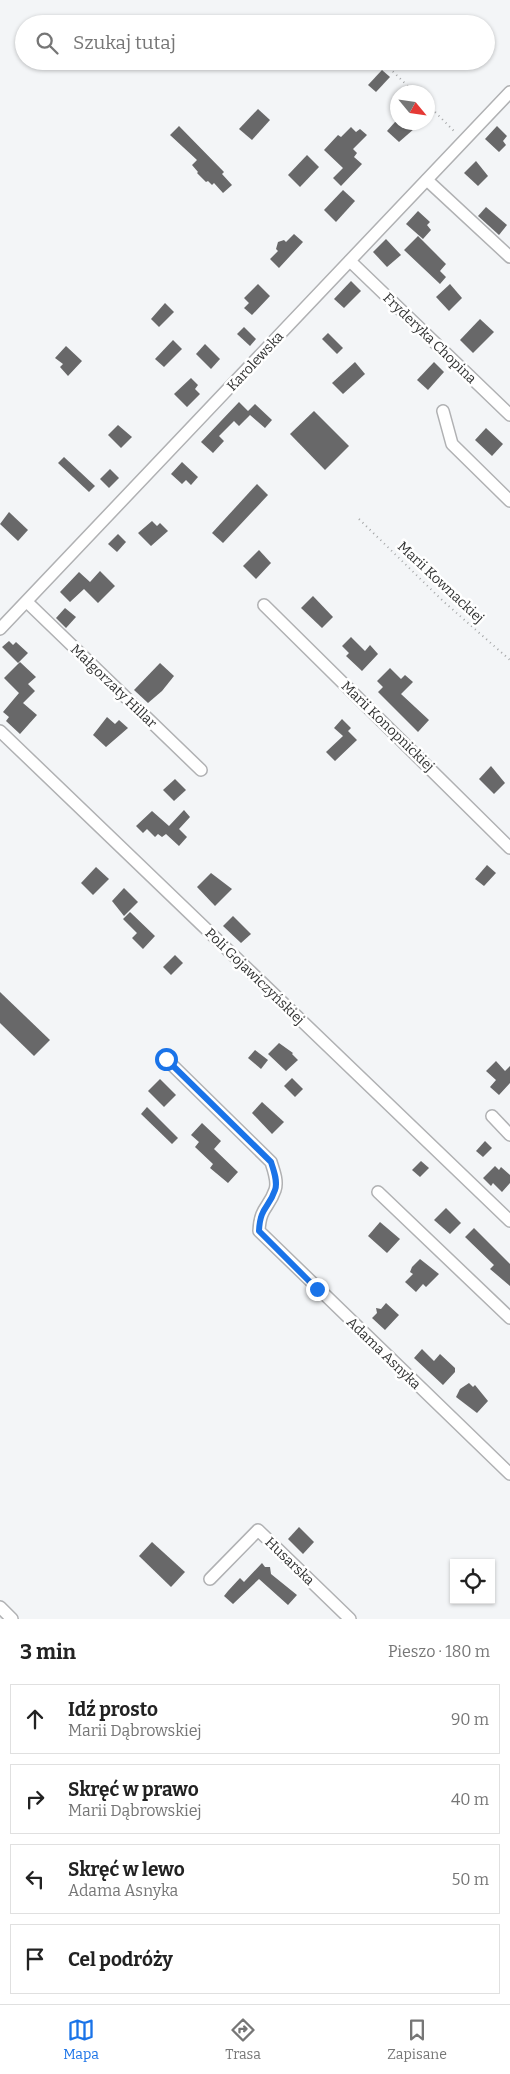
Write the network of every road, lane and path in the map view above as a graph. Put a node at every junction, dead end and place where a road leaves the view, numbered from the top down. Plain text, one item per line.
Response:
1 (391, 70) edge
2 (407, 85) edge
3 (510, 92) edge
4 (435, 112) edge
5 (464, 140) junction
6 (427, 180) junction
7 (510, 257) edge
8 (350, 261) junction
9 (443, 411) dead end
10 (510, 415) edge
11 (510, 501) edge
12 (359, 519) dead end
13 (27, 602) junction
14 (264, 606) dead end
15 (0, 629) edge
16 (510, 660) edge
17 (0, 731) edge
18 (201, 770) dead end
19 (510, 848) edge
20 (166, 1059) dead end
21 (492, 1116) dead end
22 (510, 1135) edge
23 (378, 1192) dead end
24 (510, 1221) edge
25 (510, 1318) edge
26 (510, 1474) edge
27 (210, 1579) dead end
28 (0, 1607) edge
29 (12, 1619) edge
30 (350, 1619) edge

1 - 2 path
3 - 5 street, Karolewska
4 - 5 path
5 - 6 street, Karolewska
6 - 7 street
6 - 8 street, Karolewska
8 - 10 street, Fryderyka Chopina
8 - 13 street, Karolewska
9 - 11 street
12 - 16 path, Marii Kownackiej
13 - 15 street, Karolewska
13 - 18 street, Małgorzaty Hillar
14 - 19 street, Marii Konopnickiej
17 - 24 street, Poli Gojawiczyńskiej
20 - 26 street, Adama Asnyka
21 - 22 street
23 - 25 street
27 - 30 street, Husarska
28 - 29 street

